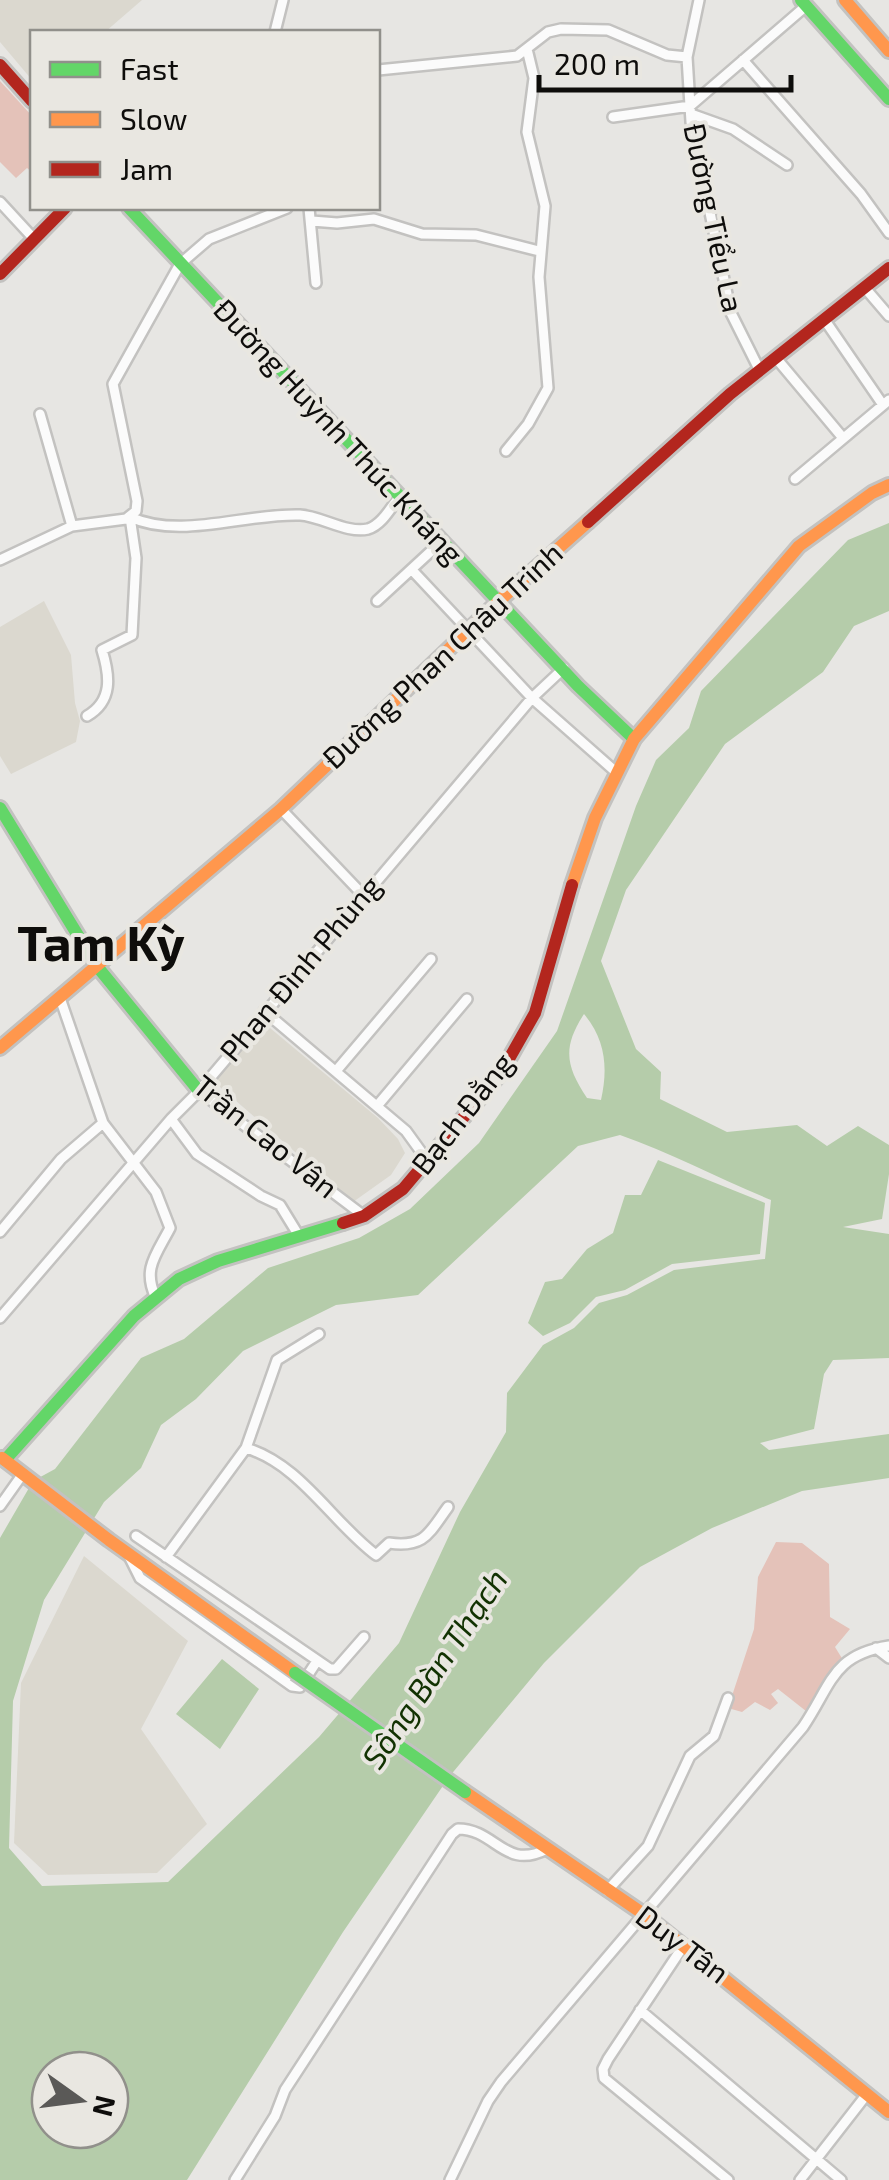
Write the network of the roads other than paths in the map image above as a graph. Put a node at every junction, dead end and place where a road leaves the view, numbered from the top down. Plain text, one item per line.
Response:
1 (283, 0) edge
2 (699, 0) edge
3 (845, 0) edge
4 (804, 3) edge
5 (276, 30) edge
6 (527, 49) junction
7 (889, 50) edge
8 (687, 57) junction
9 (742, 60) junction
10 (0, 65) edge
11 (380, 70) edge
12 (30, 99) edge
13 (889, 99) edge
14 (690, 110) junction
15 (613, 117) dead end
16 (787, 165) dead end
17 (0, 202) edge
18 (63, 210) edge
19 (131, 210) edge
20 (282, 210) edge
21 (309, 210) edge
22 (312, 221) junction
23 (889, 234) edge
24 (35, 240) junction
25 (539, 251) junction
26 (180, 264) junction
27 (889, 268) edge
28 (0, 274) edge
29 (316, 283) dead end
30 (865, 288) junction
31 (889, 316) edge
32 (824, 319) junction
33 (776, 358) junction
34 (760, 371) junction
35 (886, 402) edge
36 (40, 414) dead end
37 (843, 438) junction
38 (506, 452) dead end
39 (796, 479) dead end
40 (889, 485) edge
41 (400, 496) junction
42 (130, 517) junction
43 (72, 526) junction
44 (442, 541) junction
45 (0, 560) edge
46 (412, 570) junction
47 (377, 601) dead end
48 (499, 601) junction
49 (467, 630) junction
50 (564, 668) junction
51 (532, 698) junction
52 (87, 716) dead end
53 (634, 739) junction
54 (616, 772) junction
55 (0, 808) edge
56 (281, 809) junction
57 (363, 895) junction
58 (431, 959) dead end
59 (96, 964) junction
60 (60, 998) junction
61 (467, 1000) dead end
62 (264, 1010) junction
63 (0, 1048) edge
64 (336, 1071) junction
65 (199, 1090) junction
66 (377, 1106) junction
67 (170, 1119) junction
68 (103, 1123) junction
69 (427, 1160) junction
70 (132, 1164) junction
71 (364, 1216) junction
72 (0, 1232) edge
73 (300, 1236) junction
74 (156, 1298) junction
75 (0, 1318) edge
76 (319, 1334) dead end
77 (246, 1448) junction
78 (2, 1461) edge
79 (24, 1477) junction
80 (0, 1506) edge
81 (448, 1507) dead end
82 (136, 1536) dead end
83 (128, 1554) junction
84 (166, 1557) junction
85 (218, 1592) junction
86 (206, 1610) junction
87 (364, 1637) dead end
88 (889, 1646) edge
89 (876, 1648) junction
90 (889, 1658) edge
91 (317, 1661) junction
92 (728, 1698) dead end
93 (546, 1849) junction
94 (606, 1891) junction
95 (644, 1915) junction
96 (684, 1945) junction
97 (640, 2010) junction
98 (868, 2094) junction
99 (889, 2112) edge
100 (816, 2159) junction
101 (235, 2180) edge
102 (450, 2180) edge
103 (728, 2180) edge
104 (800, 2180) edge
105 (841, 2180) edge

1 - 5 street
2 - 8 street, Đường Tiểu La
3 - 7 street
4 - 9 street
4 - 13 street
6 - 8 street
6 - 11 street
6 - 25 street
8 - 14 street, Đường Tiểu La
9 - 14 street
9 - 23 street
10 - 12 street
14 - 15 street
14 - 16 street
14 - 34 street, Đường Tiểu La
17 - 24 street
18 - 24 street
19 - 26 street, Đường Huỳnh Thúc Kháng
20 - 26 street
21 - 22 street
22 - 25 street
22 - 29 street
24 - 28 street
25 - 38 street
26 - 41 street, Đường Huỳnh Thúc Kháng
26 - 42 street
27 - 30 street, Đường Phan Châu Trinh
30 - 31 street
30 - 32 street, Đường Phan Châu Trinh
32 - 33 street, Đường Phan Châu Trinh
32 - 35 street
33 - 34 street, Đường Phan Châu Trinh
33 - 37 street
34 - 48 street, Đường Phan Châu Trinh
35 - 37 street
36 - 43 street
37 - 39 street
40 - 53 street, Bạch Đằng
41 - 42 street
41 - 44 street, Đường Huỳnh Thúc Kháng
42 - 43 street
42 - 52 street
43 - 45 street
44 - 46 street
44 - 48 street, Đường Huỳnh Thúc Kháng
46 - 47 street
46 - 49 street
48 - 49 street, Đường Phan Châu Trinh
48 - 50 street, Đường Huỳnh Thúc Kháng
49 - 51 street
49 - 56 street, Đường Phan Châu Trinh
50 - 51 street, Phan Đình Phùng
50 - 53 street, Đường Huỳnh Thúc Kháng
51 - 54 street
51 - 57 street, Phan Đình Phùng
53 - 54 street, Bạch Đằng
54 - 69 street, Bạch Đằng
55 - 59 street, Trần Cao Vân
56 - 57 street
56 - 59 street, Đường Phan Châu Trinh
57 - 62 street, Phan Đình Phùng
58 - 64 street
59 - 60 street, Đường Phan Châu Trinh
59 - 65 street, Trần Cao Vân
60 - 63 street, Đường Phan Châu Trinh
60 - 68 street
61 - 66 street
62 - 64 street
62 - 65 street, Phan Đình Phùng
64 - 66 street
65 - 67 street, Phan Đình Phùng
65 - 71 street, Trần Cao Vân
66 - 69 street
67 - 70 street, Phan Đình Phùng
67 - 73 street
68 - 70 street
68 - 72 street
69 - 71 street, Bạch Đằng
70 - 74 street
70 - 75 street, Phan Đình Phùng
71 - 73 street, Bạch Đằng
73 - 74 street, Bạch Đằng
74 - 78 street, Bạch Đằng
76 - 77 street
77 - 81 street
77 - 84 street
78 - 79 street
79 - 80 street
79 - 83 street, Duy Tân
82 - 84 street
83 - 86 street, Duy Tân
83 - 91 street
84 - 85 street
85 - 86 street
85 - 91 street
86 - 93 street, Duy Tân, bridge
87 - 91 street
88 - 89 street
89 - 90 street
89 - 95 street
92 - 94 street
93 - 94 street, Duy Tân
93 - 101 street
94 - 95 street, Duy Tân
95 - 96 street, Duy Tân
95 - 102 street
96 - 97 street
96 - 98 street, Duy Tân
97 - 100 street
97 - 103 street
98 - 99 street, Duy Tân
98 - 100 street
100 - 104 street
100 - 105 street

